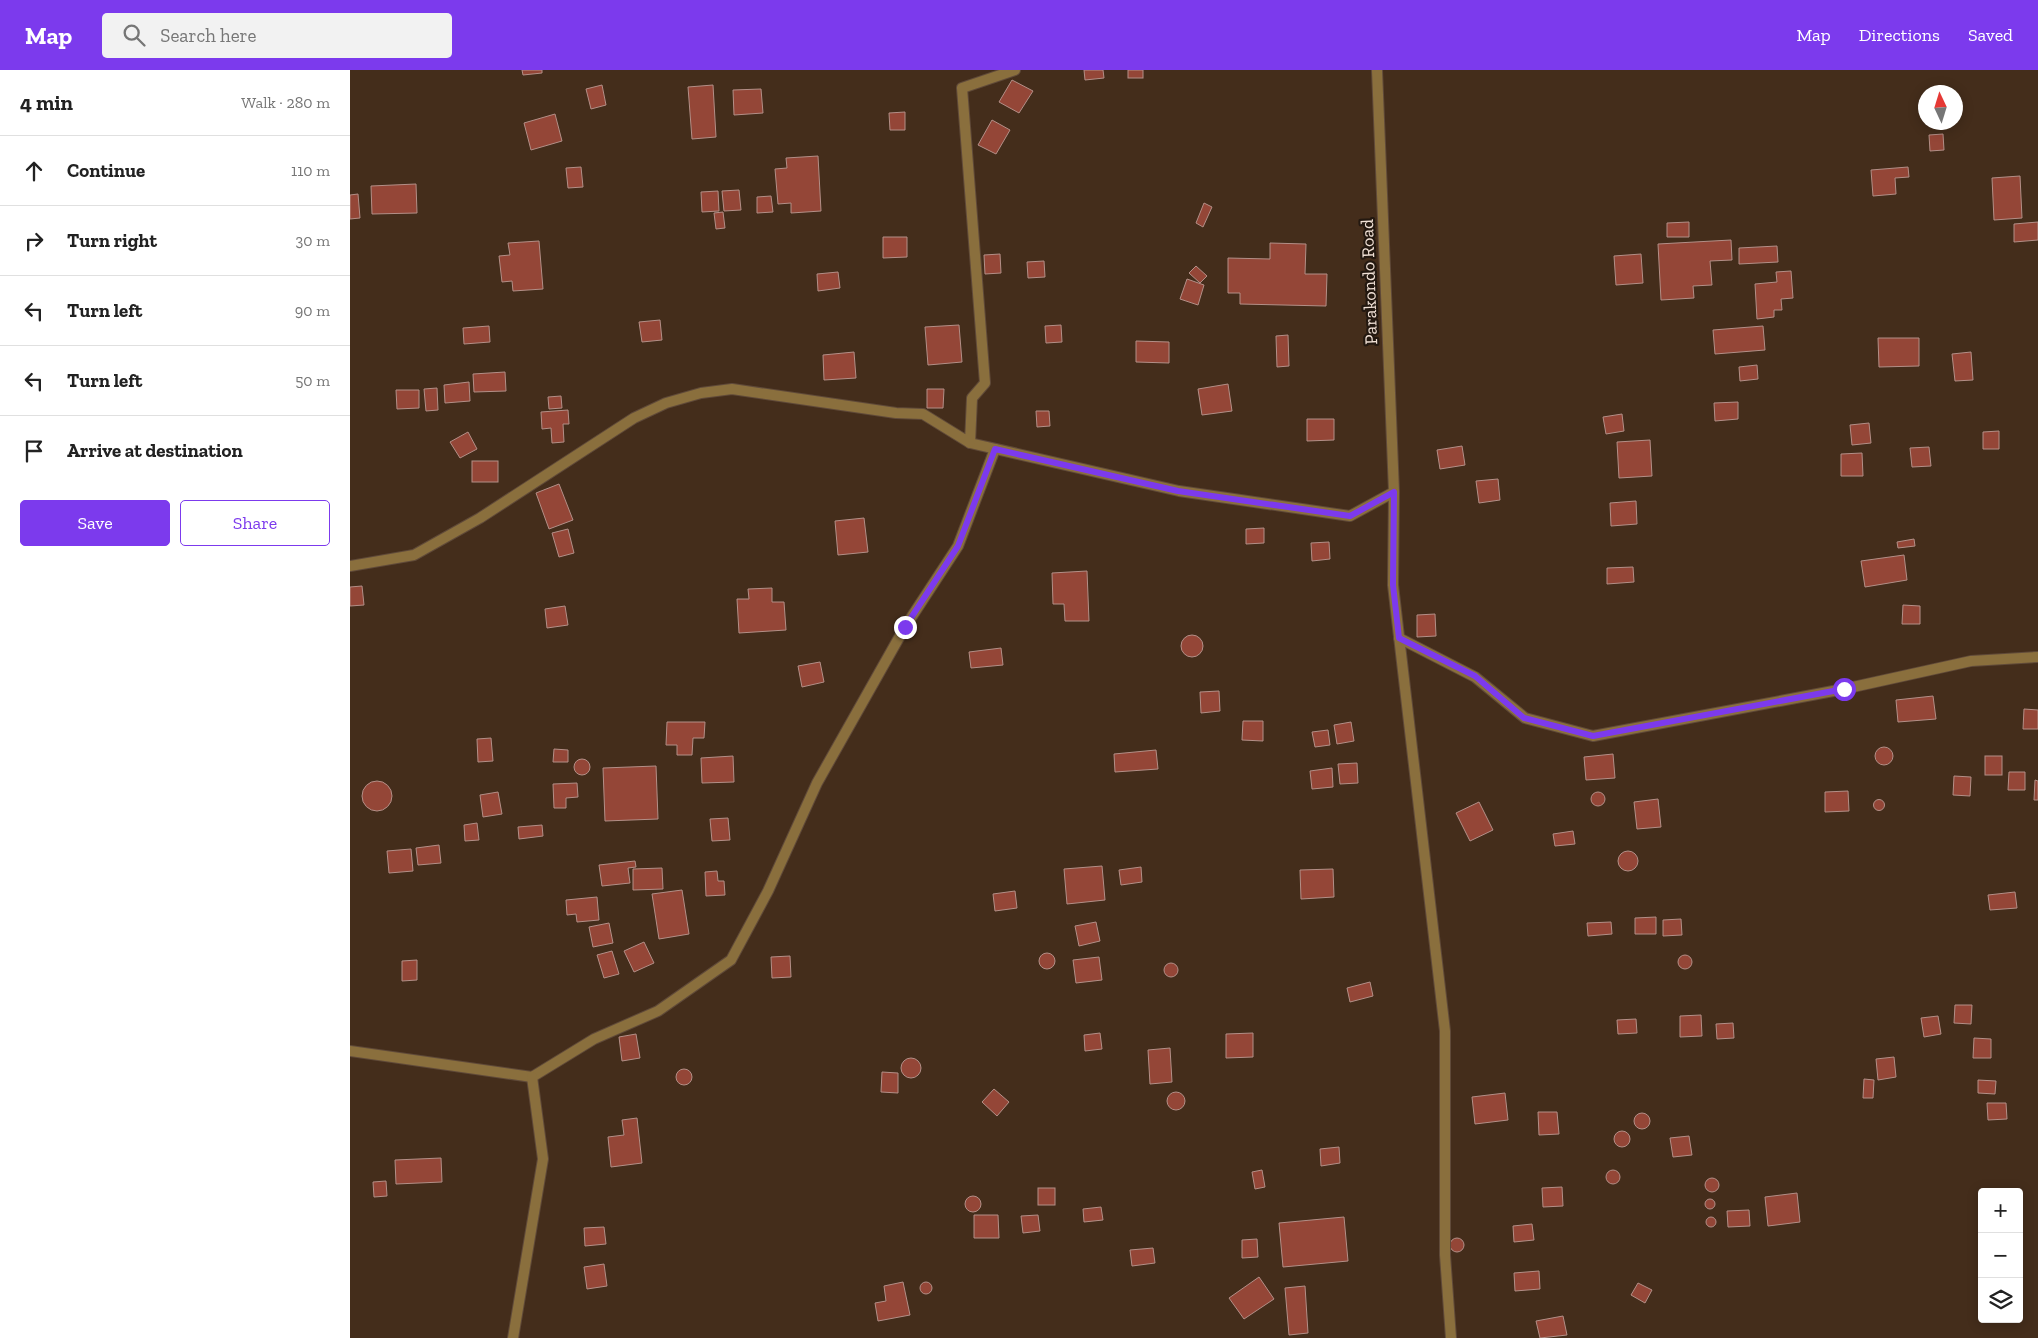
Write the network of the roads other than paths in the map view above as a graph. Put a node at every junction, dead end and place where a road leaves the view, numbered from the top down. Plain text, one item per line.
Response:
1 (1014, 70) edge
2 (1377, 70) edge
3 (970, 443) junction
4 (995, 449) junction
5 (1394, 492) junction
6 (350, 566) edge
7 (1399, 638) junction
8 (2038, 657) edge
9 (350, 1051) edge
10 (532, 1077) junction
11 (513, 1338) edge
12 (1451, 1338) edge

1 - 3 street
2 - 5 street, Parakondo Road
3 - 4 street
3 - 6 street
4 - 5 street
4 - 10 street
5 - 7 street, Parakondo Road
7 - 8 street
7 - 12 street, Parakondo Road
9 - 10 street
10 - 11 street

